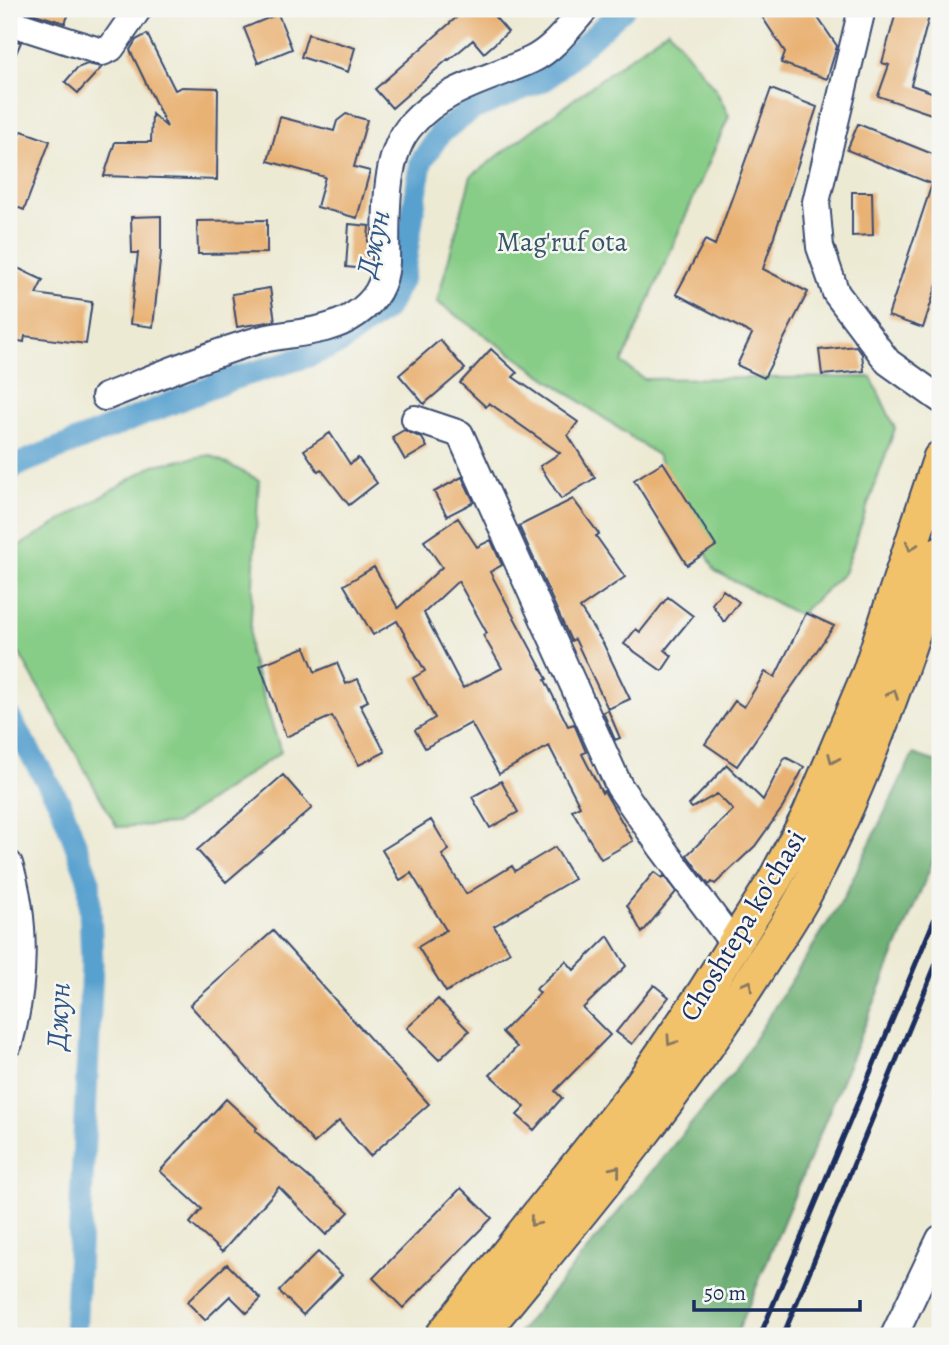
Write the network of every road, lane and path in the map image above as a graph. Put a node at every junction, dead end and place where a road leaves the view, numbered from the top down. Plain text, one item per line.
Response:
1 (138, 9) edge
2 (585, 9) edge
3 (862, 9) edge
4 (9, 24) edge
5 (105, 397) dead end
6 (940, 399) edge
7 (415, 419) dead end
8 (940, 458) edge
9 (940, 553) edge
10 (9, 864) edge
11 (733, 943) junction
12 (9, 1043) edge
13 (940, 1239) edge
14 (442, 1336) edge
15 (479, 1336) edge
16 (894, 1336) edge

1 - 4 street
2 - 5 street
3 - 6 street
7 - 11 street
8 -> 11 main road, Choshtepa ko'chasi
15 -> 9 main road, Choshtepa ko'chasi
10 - 12 street
11 -> 14 main road, Choshtepa ko'chasi
13 - 16 street

